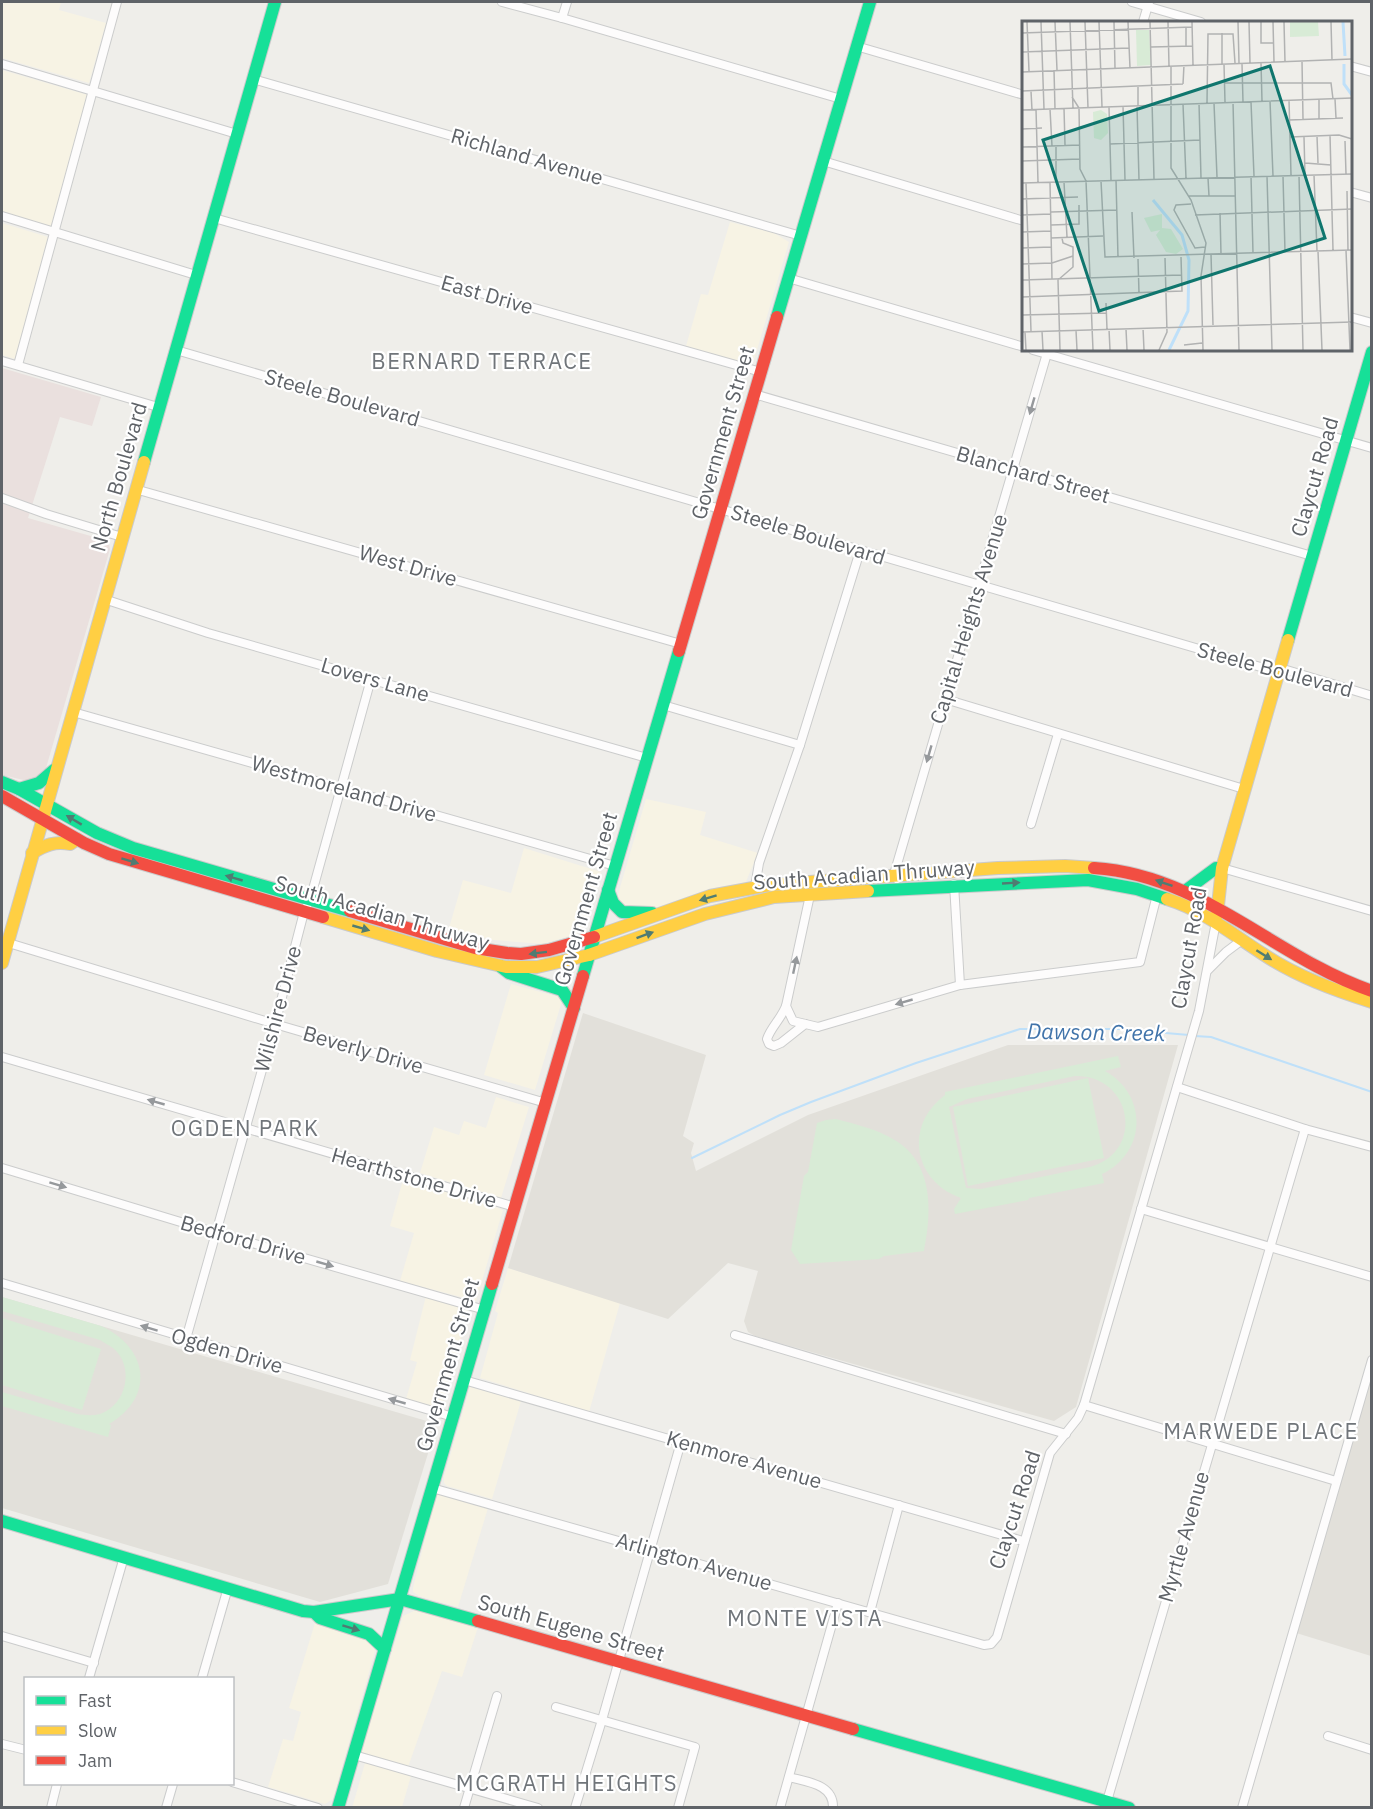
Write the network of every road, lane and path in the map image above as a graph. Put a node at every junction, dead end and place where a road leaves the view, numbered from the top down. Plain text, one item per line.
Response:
1 (117, 2) edge
2 (275, 2) edge
3 (502, 2) edge
4 (567, 2) edge
5 (870, 2) edge
6 (1132, 2) edge
7 (1148, 4) edge
8 (562, 18) junction
9 (1143, 21) edge
10 (1198, 21) edge
11 (856, 46) junction
12 (2, 64) edge
13 (1352, 67) edge
14 (1371, 72) edge
15 (253, 79) junction
16 (94, 91) junction
17 (1022, 94) edge
18 (841, 99) junction
19 (237, 134) junction
20 (823, 161) junction
21 (1352, 193) edge
22 (1371, 198) edge
23 (2, 216) edge
24 (214, 218) junction
25 (1022, 221) edge
26 (55, 232) junction
27 (801, 236) junction
28 (196, 275) junction
29 (788, 278) junction
30 (1352, 318) edge
31 (1371, 323) edge
32 (1022, 347) edge
33 (176, 350) junction
34 (1048, 352) edge
35 (1371, 352) edge
36 (2, 360) edge
37 (18, 365) junction
38 (761, 372) junction
39 (754, 394) junction
40 (158, 407) junction
41 (1346, 440) junction
42 (1371, 448) edge
43 (1014, 469) junction
44 (135, 489) junction
45 (2, 498) edge
46 (721, 509) junction
47 (122, 537) junction
48 (860, 551) junction
49 (1312, 556) junction
50 (979, 584) junction
51 (104, 599) junction
52 (681, 644) junction
53 (1280, 668) junction
54 (372, 679) junction
55 (1371, 696) edge
56 (945, 699) junction
57 (663, 705) junction
58 (73, 712) junction
59 (1058, 734) junction
60 (800, 745) junction
61 (647, 758) junction
62 (57, 767) junction
63 (2, 782) edge
64 (341, 788) junction
65 (19, 789) junction
66 (1244, 789) junction
67 (2, 796) edge
68 (46, 804) junction
69 (42, 819) junction
70 (1031, 824) dead end
71 (77, 838) junction
72 (32, 853) junction
73 (615, 866) junction
74 (1222, 868) junction
75 (954, 872) junction
76 (896, 876) junction
77 (954, 886) junction
78 (754, 887) junction
79 (901, 889) junction
80 (608, 890) junction
81 (1185, 891) junction
82 (810, 895) junction
83 (1157, 895) junction
84 (310, 900) junction
85 (1218, 907) junction
86 (1371, 911) edge
87 (304, 912) junction
88 (664, 913) junction
89 (1216, 922) junction
90 (594, 938) junction
91 (1242, 940) junction
92 (4, 942) edge
93 (590, 955) junction
94 (2, 963) edge
95 (500, 966) junction
96 (1208, 970) junction
97 (960, 986) junction
98 (1371, 991) edge
99 (1371, 1002) edge
100 (786, 1006) junction
101 (574, 1008) junction
102 (275, 1024) junction
103 (805, 1024) junction
104 (2, 1057) edge
105 (1177, 1087) junction
106 (546, 1103) junction
107 (245, 1128) junction
108 (1305, 1129) junction
109 (1371, 1147) edge
110 (2, 1168) edge
111 (515, 1208) junction
112 (1141, 1209) junction
113 (216, 1233) junction
114 (1269, 1246) junction
115 (1371, 1277) edge
116 (2, 1283) edge
117 (484, 1310) junction
118 (735, 1335) dead end
119 (186, 1339) junction
120 (1371, 1360) edge
121 (464, 1380) junction
122 (1084, 1405) junction
123 (453, 1418) junction
124 (1066, 1434) junction
125 (681, 1442) junction
126 (1212, 1443) junction
127 (1336, 1481) junction
128 (432, 1488) junction
129 (899, 1505) junction
130 (2, 1521) edge
131 (1023, 1541) junction
132 (650, 1549) junction
133 (124, 1557) junction
134 (227, 1591) junction
135 (400, 1599) junction
136 (837, 1603) junction
137 (314, 1612) junction
138 (870, 1612) junction
139 (2, 1636) edge
140 (991, 1644) joint
141 (385, 1649) junction
142 (617, 1662) junction
143 (94, 1663) junction
144 (89, 1677) edge
145 (202, 1677) edge
146 (497, 1696) dead end
147 (556, 1707) dead end
148 (806, 1716) junction
149 (602, 1720) junction
150 (1328, 1736) dead end
151 (2, 1744) edge
152 (24, 1750) edge
153 (1371, 1750) edge
154 (354, 1755) junction
155 (789, 1777) junction
156 (234, 1783) edge
157 (57, 1785) edge
158 (173, 1785) edge
159 (470, 1787) junction
160 (1106, 1804) edge
161 (51, 1808) edge
162 (166, 1808) edge
163 (318, 1808) edge
164 (338, 1808) edge
165 (464, 1808) edge
166 (538, 1808) edge
167 (575, 1808) edge
168 (678, 1808) edge
169 (780, 1808) edge
170 (833, 1808) edge
171 (1129, 1808) edge
172 (1242, 1808) edge

1 - 16 street
2 - 15 main road, North Boulevard
3 - 8 street
4 - 8 street
5 - 11 main road, Government Street
6 - 7 street
7 - 9 street
7 - 10 street
8 - 18 street
11 - 17 street
11 - 18 main road, Government Street
12 - 16 street
13 - 14 street
15 - 19 main road, North Boulevard
15 - 27 street, Richland Avenue
16 - 19 street
16 - 26 street
18 - 20 main road, Government Street
19 - 24 main road, North Boulevard
20 - 25 street
20 - 27 main road, Government Street
21 - 22 street
23 - 26 street
24 - 28 main road, North Boulevard
24 - 38 street, East Drive
26 - 28 street
26 - 37 street
27 - 29 main road, Government Street
28 - 33 main road, North Boulevard
29 - 32 street
29 - 38 main road, Government Street
30 - 31 street
33 - 40 main road, North Boulevard
33 - 46 street, Steele Boulevard
34 - 41 street
34 -> 43 street, Capital Heights Avenue
35 - 41 main road, Claycut Road
36 - 37 street
37 - 40 street
38 - 39 main road, Government Street
39 - 43 street, Blanchard Street
39 - 46 main road, Government Street
40 - 44 main road, North Boulevard
41 - 42 street
41 - 49 main road, Claycut Road
43 - 49 street, Blanchard Street
43 - 50 street, Capital Heights Avenue
44 - 47 main road, North Boulevard
44 - 52 street, West Drive
45 - 47 street
46 - 48 street, Steele Boulevard
46 - 52 main road, Government Street
47 - 51 main road, North Boulevard
48 - 50 street, Steele Boulevard
48 - 60 street
49 - 53 main road, Claycut Road
50 - 53 street, Steele Boulevard
50 - 56 street, Capital Heights Avenue
51 - 54 street, Lovers Lane
51 - 58 main road, North Boulevard
52 - 57 main road, Government Street
53 - 55 street, Steele Boulevard
53 - 66 main road, Claycut Road
54 - 61 street, Lovers Lane
54 - 64 street, Wilshire Drive
56 - 59 street
56 -> 76 street, Capital Heights Avenue
57 - 60 street
57 - 61 main road, Government Street
58 - 62 main road, North Boulevard
58 - 64 street, Westmoreland Drive
59 - 66 street
59 - 70 street
60 - 78 street
61 - 73 main road, Government Street
62 - 65 main road
62 - 68 main road, North Boulevard
63 - 65 main road, South Acadian Thruway
64 - 73 street, Westmoreland Drive
64 - 84 street, Wilshire Drive
65 - 68 main road, South Acadian Thruway
66 - 74 main road, Claycut Road
67 - 69 main road, South Acadian Thruway
68 - 69 main road, North Boulevard
84 -> 68 main road, South Acadian Thruway
69 - 71 main road, South Acadian Thruway
69 - 72 main road, North Boulevard
71 - 72 main road
71 -> 87 main road, South Acadian Thruway
72 - 92 main road, North Boulevard
73 - 80 main road, Government Street
74 - 81 main road
74 - 85 main road, Claycut Road
74 - 86 street
75 - 76 main road, South Acadian Thruway
75 - 77 street
81 -> 75 main road, South Acadian Thruway
76 - 78 main road, South Acadian Thruway
76 - 79 street
77 - 79 main road, South Acadian Thruway
77 -> 83 main road, South Acadian Thruway
77 - 97 street
78 -> 88 main road, South Acadian Thruway
79 - 82 main road, South Acadian Thruway
80 - 88 main road
80 - 90 main road, Government Street
81 - 85 main road, South Acadian Thruway
93 -> 82 main road, South Acadian Thruway
100 -> 82 street
83 - 89 main road, South Acadian Thruway
83 - 97 street
84 - 87 street, Wilshire Drive
90 -> 84 main road, South Acadian Thruway
85 - 89 main road, Claycut Road
85 - 98 main road, South Acadian Thruway
87 -> 95 main road, South Acadian Thruway
87 - 102 street, Wilshire Drive
88 - 90 main road, South Acadian Thruway
89 - 91 main road, South Acadian Thruway
89 - 96 street, Claycut Road
90 - 93 main road, Government Street
91 - 96 street
91 -> 99 main road, South Acadian Thruway
92 - 94 main road, North Boulevard
92 - 102 street, Beverly Drive
93 - 95 main road, South Acadian Thruway
93 - 101 main road, Government Street
95 - 101 main road
96 - 105 street, Claycut Road
97 -> 103 street
100 - 103 street
100 - 103 street
101 - 106 main road, Government Street
102 - 106 street, Beverly Drive
102 - 107 street, Wilshire Drive
107 -> 104 street, Hearthstone Drive
105 - 108 street
105 - 112 street, Claycut Road
106 - 111 main road, Government Street
107 - 111 street, Hearthstone Drive
107 - 113 street, Wilshire Drive
108 - 109 street
108 - 114 street, Myrtle Avenue
110 -> 113 street, Bedford Drive
111 - 117 main road, Government Street
112 - 114 street
112 - 122 street, Claycut Road
113 -> 117 street, Bedford Drive
113 - 119 street, Wilshire Drive
114 - 115 street
114 - 126 street, Myrtle Avenue
119 -> 116 street, Ogden Drive
117 - 121 main road, Government Street
118 - 124 street
123 -> 119 street, Ogden Drive
120 - 127 street
121 - 123 main road, Government Street
121 - 125 street, Kenmore Avenue
122 - 124 street, Claycut Road
122 - 126 street
123 - 128 main road, Government Street
124 - 131 street, Claycut Road
125 - 129 street, Kenmore Avenue
125 - 132 street
126 - 127 street
126 - 160 street, Myrtle Avenue
127 - 172 street
128 - 132 street, Arlington Avenue
128 - 135 main road, Government Street
129 - 131 street, Kenmore Avenue
129 - 138 street
130 - 133 main road, South Eugene Street
131 - 140 street, Claycut Road
132 - 136 street, Arlington Avenue
132 - 142 street
133 - 134 main road, South Eugene Street
133 - 143 street
134 - 137 main road, South Eugene Street
134 - 145 street
135 - 137 main road, South Eugene Street
135 - 141 main road, Government Street
135 - 142 main road, South Eugene Street
136 - 138 street, Arlington Avenue
136 - 148 street
137 -> 141 main road
138 - 140 street, Arlington Avenue
139 - 143 street
141 - 154 main road, Government Street
142 - 148 main road, South Eugene Street
142 - 149 street
143 - 144 street
146 - 159 street
147 - 149 street
148 - 155 street
148 - 160 main road, South Eugene Street
149 - 167 street
149 - 168 street
150 - 153 street
151 - 152 street
154 - 159 street
154 - 164 main road, Government Street
155 - 169 street
155 - 170 street
156 - 163 street
157 - 161 street
158 - 162 street
159 - 165 street
159 - 166 street
160 - 171 main road, South Eugene Street

